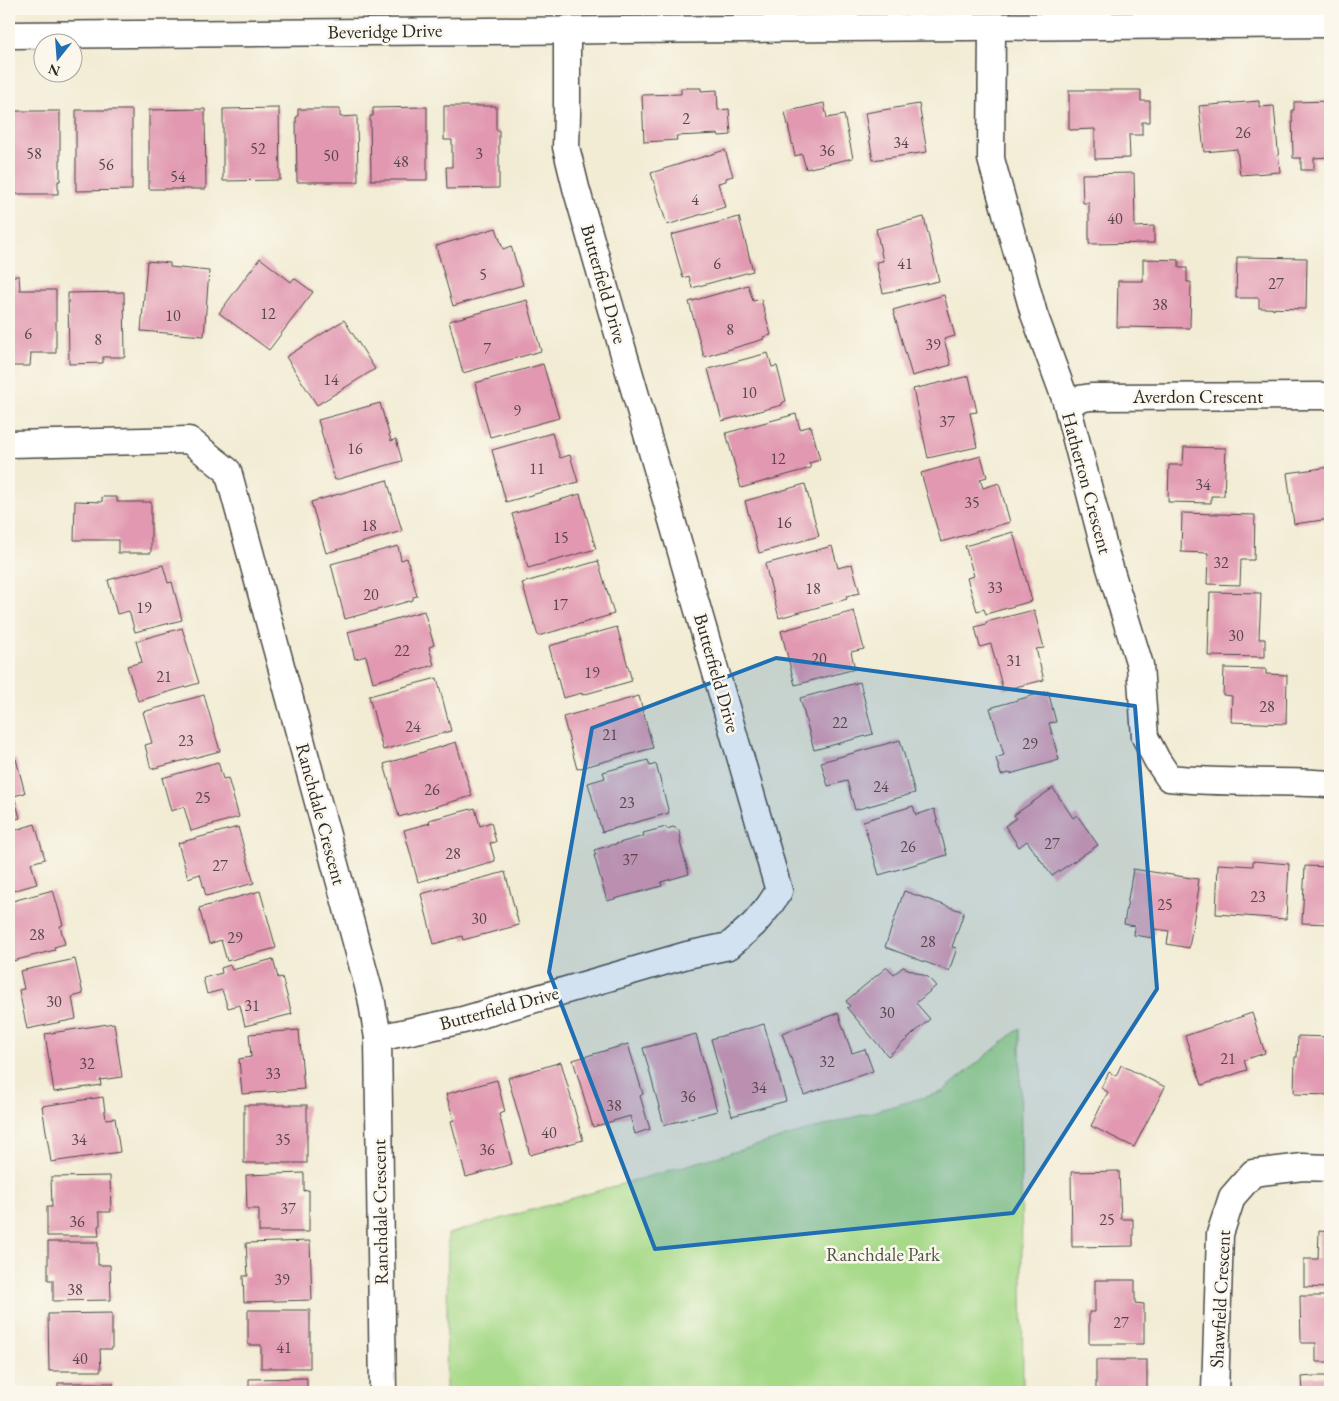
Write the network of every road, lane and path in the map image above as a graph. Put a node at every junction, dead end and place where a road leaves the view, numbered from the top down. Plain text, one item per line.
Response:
1 (1330, 24) edge
2 (992, 27) junction
3 (567, 30) junction
4 (9, 35) edge
5 (1330, 396) edge
6 (1066, 401) junction
7 (9, 444) edge
8 (1330, 784) edge
9 (378, 1038) junction
10 (1330, 1168) edge
11 (383, 1392) edge
12 (1215, 1392) edge

1 - 2 street, Beveridge Drive
2 - 3 street, Beveridge Drive
2 - 6 street, Hatherton Crescent
3 - 4 street, Beveridge Drive
3 - 9 street, Butterfield Drive
5 - 6 street, Averdon Crescent
6 - 8 street, Hatherton Crescent
7 - 9 street, Ranchdale Crescent
9 - 11 street, Ranchdale Crescent
10 - 12 street, Shawfield Crescent

